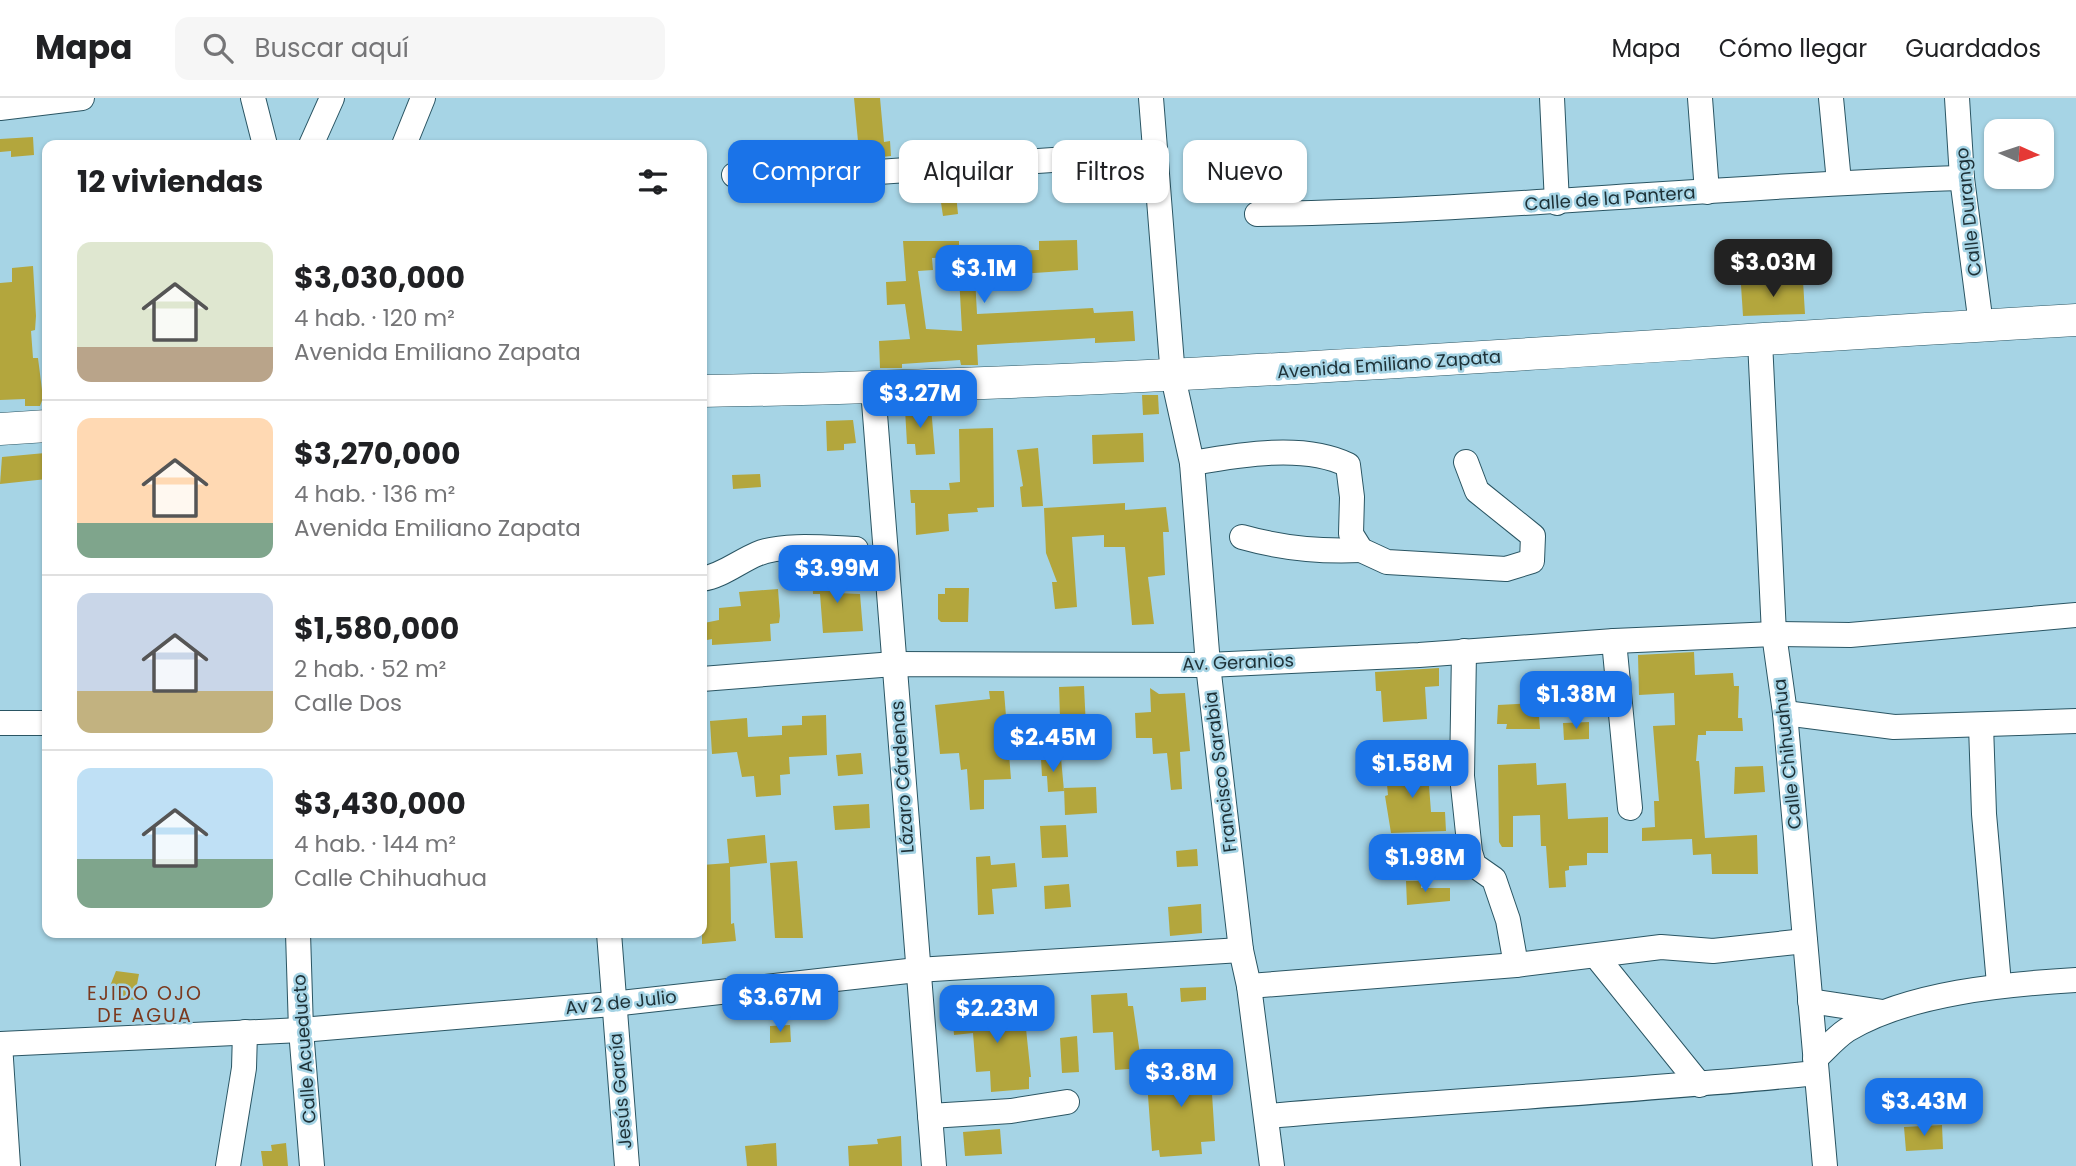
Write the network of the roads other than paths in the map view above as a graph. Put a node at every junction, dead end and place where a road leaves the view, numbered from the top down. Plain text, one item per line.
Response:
1 (82, 98) edge
2 (253, 98) edge
3 (332, 98) edge
4 (423, 98) edge
5 (1151, 98) edge
6 (1552, 98) edge
7 (1700, 98) edge
8 (1831, 98) edge
9 (1957, 98) edge
10 (0, 107) edge
11 (264, 140) edge
12 (314, 140) edge
13 (406, 140) edge
14 (1153, 140) edge
15 (1052, 160) edge
16 (885, 172) edge
17 (1962, 178) junction
18 (1839, 182) junction
19 (1707, 192) junction
20 (1158, 203) edge
21 (1557, 203) junction
22 (1257, 214) dead end
23 (2076, 320) edge
24 (1982, 325) junction
25 (1760, 341) junction
26 (1173, 377) junction
27 (873, 389) junction
28 (707, 391) edge
29 (42, 426) edge
30 (0, 429) edge
31 (1466, 462) dead end
32 (1192, 463) junction
33 (1242, 537) dead end
34 (856, 549) dead end
35 (1361, 550) junction
36 (707, 578) edge
37 (2076, 615) edge
38 (1774, 634) junction
39 (1614, 641) junction
40 (1464, 651) junction
41 (894, 664) junction
42 (1208, 665) junction
43 (707, 679) edge
44 (1785, 713) junction
45 (2076, 721) edge
46 (0, 723) edge
47 (42, 723) edge
48 (1980, 725) junction
49 (1630, 808) dead end
50 (298, 938) edge
51 (609, 938) edge
52 (1805, 942) junction
53 (1241, 950) junction
54 (1596, 956) junction
55 (1516, 965) junction
56 (917, 970) junction
57 (2076, 980) edge
58 (1999, 984) junction
59 (1249, 986) junction
60 (1810, 1001) junction
61 (612, 1004) junction
62 (1883, 1012) junction
63 (301, 1030) junction
64 (245, 1032) junction
65 (0, 1044) edge
66 (1816, 1066) junction
67 (1700, 1085) junction
68 (1067, 1102) dead end
69 (930, 1116) junction
70 (1267, 1116) junction
71 (8, 1166) edge
72 (228, 1166) edge
73 (312, 1166) edge
74 (627, 1166) edge
75 (934, 1166) edge
76 (1272, 1166) edge
77 (1825, 1166) edge

1 - 10 street
2 - 11 street
3 - 12 street
4 - 13 street
5 - 14 street, Francisco Sarabia
6 - 21 street
7 - 19 street
8 - 18 street
9 - 17 street, Calle Durango
15 - 16 street
17 - 18 street, Calle de la Pantera
17 - 24 street, Calle Durango
18 - 19 street, Calle de la Pantera
19 - 21 street, Calle de la Pantera
20 - 26 street, Francisco Sarabia
21 - 22 street, Calle de la Pantera
23 - 24 main road, Avenida Emiliano Zapata
24 - 25 main road, Avenida Emiliano Zapata
25 - 26 main road, Avenida Emiliano Zapata
25 - 38 street, Calle Chihuahua
26 - 27 main road, Avenida Emiliano Zapata
26 - 32 street, Francisco Sarabia
27 - 28 main road, Avenida Emiliano Zapata
27 - 41 street, Lázaro Cárdenas
29 - 30 main road
31 - 35 street
32 - 35 street
32 - 42 street, Francisco Sarabia
33 - 35 street
34 - 36 street
37 - 38 street, Av. Geranios
38 - 39 street, Av. Geranios
38 - 44 street, Calle Chihuahua
39 - 40 street, Av. Geranios
39 - 49 street
40 - 42 street, Av. Geranios
40 - 55 street
41 - 42 street, Av. Geranios
41 - 43 street, Av. Geranios
41 - 56 street, Lázaro Cárdenas
42 - 53 street, Francisco Sarabia
44 - 48 street
44 - 52 street, Calle Chihuahua
45 - 48 street
46 - 47 street
48 - 58 street
50 - 63 street, Calle Acueducto
51 - 61 street, Jesús García
52 - 54 street
52 - 60 street, Calle Chihuahua
53 - 56 street, Av 2 de Julio
53 - 59 street, Francisco Sarabia
54 - 55 street
54 - 67 street
55 - 59 street
56 - 61 street, Av 2 de Julio
56 - 69 street, Lázaro Cárdenas
57 - 58 street
58 - 62 street
59 - 70 street, Francisco Sarabia
60 - 62 street
60 - 66 street, Calle Chihuahua
61 - 63 street, Av 2 de Julio
61 - 74 street, Jesús García
62 - 66 street
63 - 64 street, Av 2 de Julio
63 - 73 street, Calle Acueducto
64 - 65 street, Av 2 de Julio
64 - 72 street
65 - 71 street
66 - 67 street
66 - 77 street, Calle Chihuahua
67 - 70 street
68 - 69 street
69 - 75 street, Lázaro Cárdenas
70 - 76 street, Francisco Sarabia

